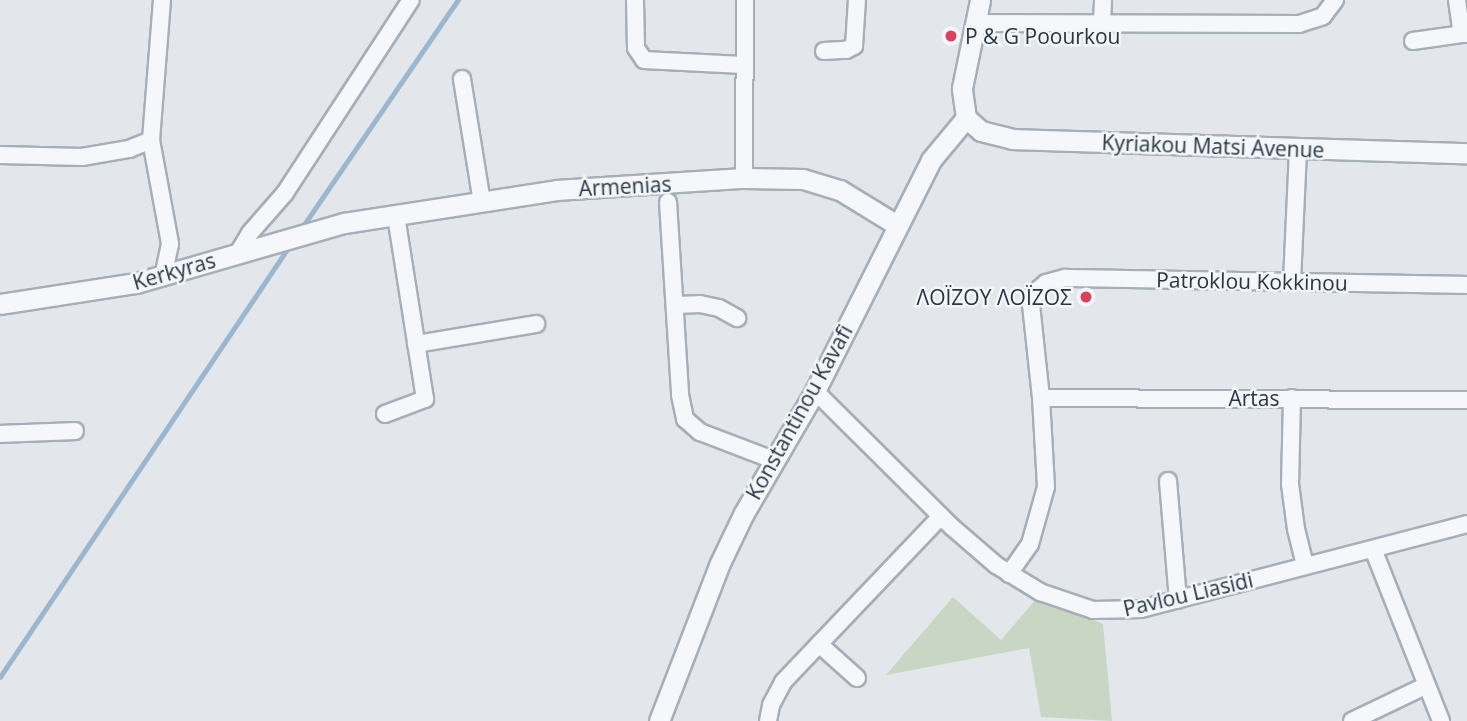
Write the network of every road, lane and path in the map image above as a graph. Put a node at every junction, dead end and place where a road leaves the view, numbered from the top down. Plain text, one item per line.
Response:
1 (162, 0) edge
2 (411, 0) edge
3 (635, 0) edge
4 (745, 0) edge
5 (857, 0) edge
6 (980, 0) edge
7 (1103, 0) edge
8 (1457, 0) edge
9 (1332, 5) edge
10 (1102, 22) junction
11 (977, 23) junction
12 (1465, 34) edge
13 (1413, 41) dead end
14 (824, 51) dead end
15 (743, 65) junction
16 (462, 79) dead end
17 (966, 118) junction
18 (151, 140) junction
19 (1298, 150) junction
20 (1467, 153) edge
21 (0, 155) edge
22 (744, 178) junction
23 (482, 202) junction
24 (668, 202) dead end
25 (396, 215) junction
26 (344, 223) joint
27 (897, 225) junction
28 (244, 251) junction
29 (164, 273) junction
30 (1292, 282) junction
31 (1467, 285) edge
32 (0, 304) edge
33 (675, 305) junction
34 (737, 318) dead end
35 (536, 324) dead end
36 (416, 344) junction
37 (815, 391) junction
38 (1041, 398) junction
39 (1292, 398) junction
40 (1467, 400) edge
41 (385, 414) dead end
42 (75, 431) dead end
43 (0, 434) edge
44 (776, 461) junction
45 (1168, 481) dead end
46 (941, 516) junction
47 (1467, 524) edge
48 (1373, 549) junction
49 (1305, 565) junction
50 (1009, 574) junction
51 (1178, 600) junction
52 (819, 644) junction
53 (857, 678) dead end
54 (1425, 686) junction
55 (659, 721) edge
56 (768, 721) edge
57 (1352, 721) edge
58 (1441, 721) edge

1 - 18 street
2 - 28 street
3 - 15 street
4 - 15 street
5 - 14 street
6 - 11 street
7 - 10 street
8 - 12 street
9 - 10 street
10 - 11 street
11 - 17 street
12 - 13 street
15 - 22 street
16 - 23 street
17 - 19 street, Kyriakou Matsi Avenue
17 - 27 street, Konstantinou Kavafi
18 - 21 street
18 - 29 street
19 - 20 street, Kyriakou Matsi Avenue
19 - 30 street
22 - 23 street, Armenias
22 - 27 street, Armenias
23 - 25 street, Armenias
24 - 33 street
25 - 26 street, Armenias
25 - 36 street
26 - 28 street, Kerkyras
27 - 37 street, Konstantinou Kavafi
28 - 29 street, Kerkyras
29 - 32 street, Kerkyras
30 - 31 street, Patroklou Kokkinou
30 - 38 street, Patroklou Kokkinou
33 - 34 street
33 - 44 street
35 - 36 street
36 - 41 street
37 - 44 street, Konstantinou Kavafi
37 - 46 street, Pavlou Liasidi
38 - 39 street, Artas
38 - 50 street
39 - 40 street, Artas
39 - 49 street
42 - 43 street
44 - 55 street, Konstantinou Kavafi
45 - 51 street
46 - 50 street, Pavlou Liasidi
46 - 52 street
47 - 48 street, Pavlou Liasidi
48 - 49 street, Pavlou Liasidi
48 - 54 street
49 - 51 street, Pavlou Liasidi
50 - 51 street, Pavlou Liasidi
52 - 53 street
52 - 56 street
54 - 57 street
54 - 58 street

